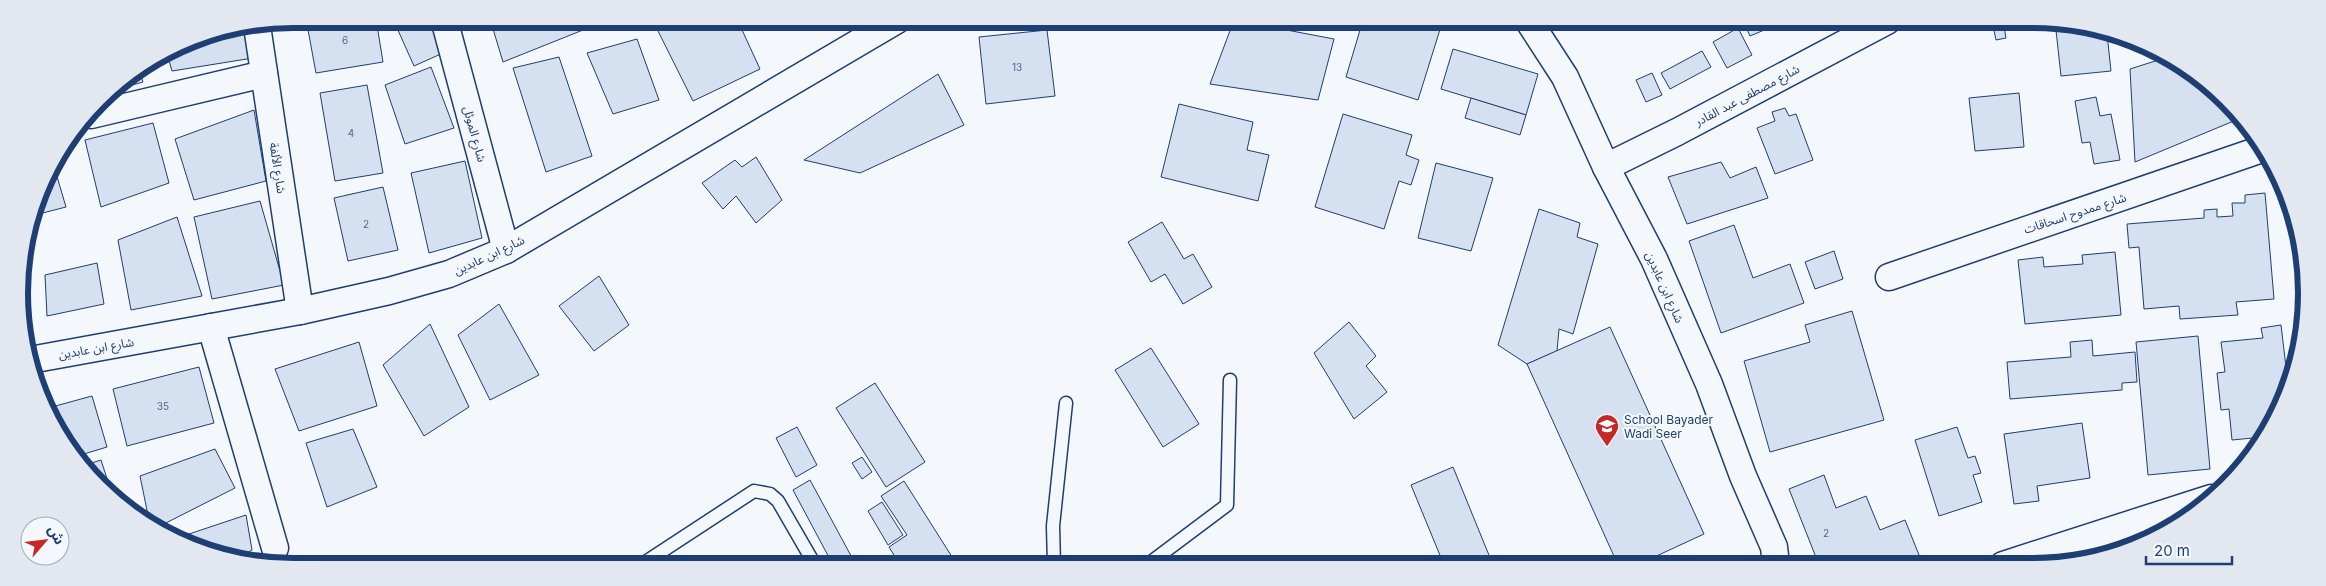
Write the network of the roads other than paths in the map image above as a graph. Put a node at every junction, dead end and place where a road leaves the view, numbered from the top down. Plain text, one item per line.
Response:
1 (446, 27) edge
2 (885, 27) edge
3 (1533, 27) edge
4 (1876, 27) edge
5 (258, 30) edge
6 (264, 74) junction
7 (97, 114) edge
8 (2257, 151) edge
9 (1606, 167) junction
10 (506, 250) junction
11 (1889, 276) dead end
12 (300, 311) junction
13 (211, 327) junction
14 (36, 359) edge
15 (1230, 380) dead end
16 (1066, 402) dead end
17 (2197, 503) edge
18 (274, 548) dead end
19 (650, 559) edge
20 (812, 559) edge
21 (1054, 559) edge
22 (1155, 559) edge
23 (1775, 559) edge
24 (2022, 559) edge

1 - 10 street, شارع الموئل
2 - 10 street, شارع ابن عابدين
3 - 9 street, شارع ابن عابدين
4 - 9 street, شارع مصطفى عبد القادر
5 - 6 street, شارع الألفة
6 - 7 street
6 - 12 street, شارع الألفة
8 - 11 street, شارع ممدوح اسحاقات
9 - 23 street, شارع ابن عابدين
10 - 12 street, شارع ابن عابدين
12 - 13 street, شارع ابن عابدين
13 - 14 street, شارع ابن عابدين
13 - 18 street
15 - 22 lane
16 - 21 lane
17 - 24 street
19 - 20 lane

